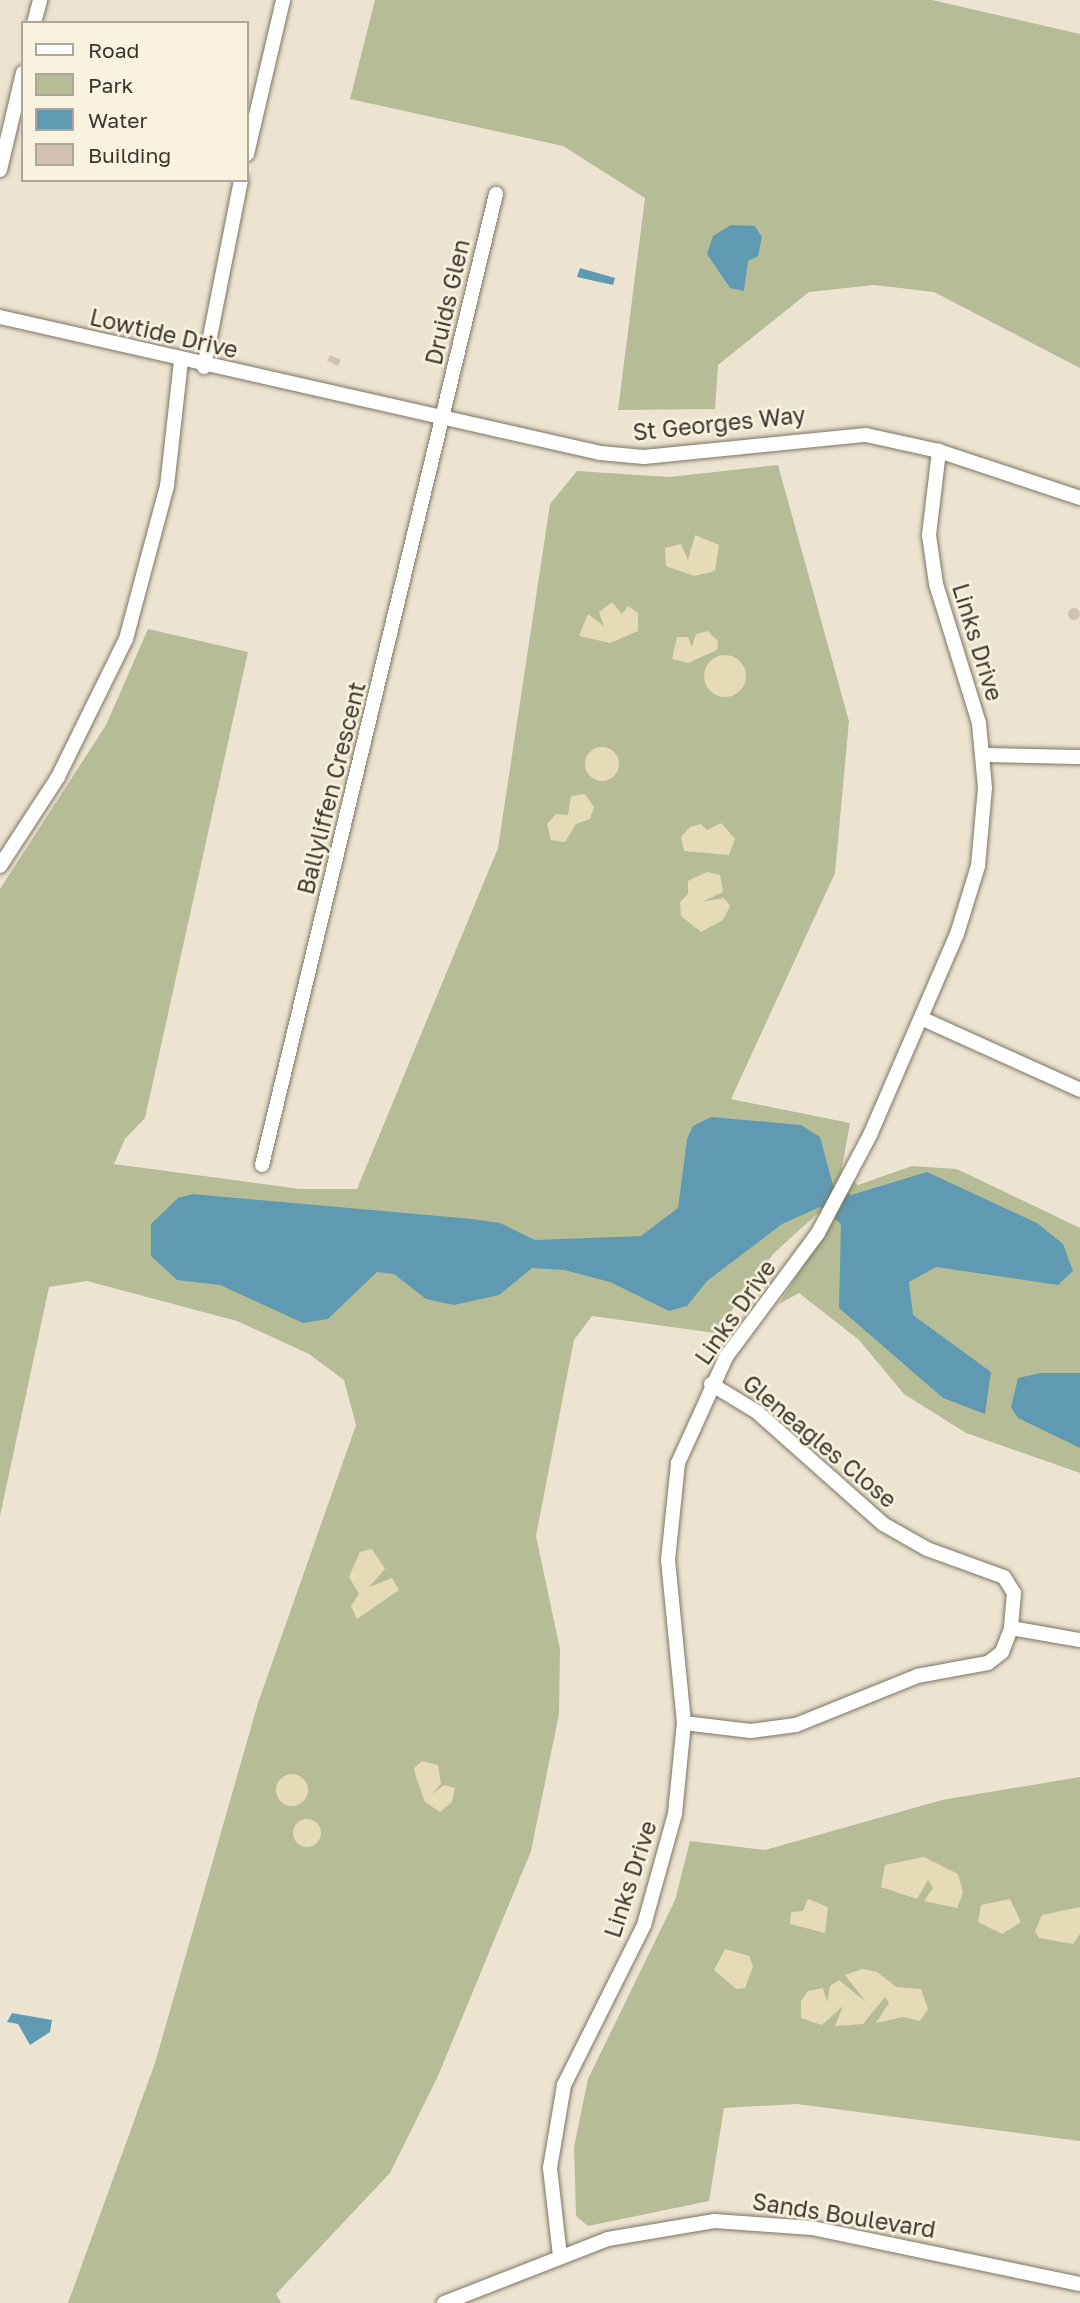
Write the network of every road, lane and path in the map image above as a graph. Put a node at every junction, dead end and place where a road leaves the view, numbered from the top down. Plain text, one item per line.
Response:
1 (40, 0) edge
2 (283, 0) edge
3 (35, 21) edge
4 (21, 81) edge
5 (248, 150) edge
6 (0, 170) edge
7 (241, 182) edge
8 (496, 194) dead end
9 (0, 317) edge
10 (181, 362) junction
11 (204, 367) junction
12 (319, 391) joint
13 (443, 421) junction
14 (939, 451) junction
15 (1080, 498) edge
16 (983, 755) junction
17 (1080, 757) edge
18 (0, 866) edge
19 (923, 1019) junction
20 (1080, 1090) edge
21 (262, 1165) dead end
22 (711, 1384) junction
23 (1011, 1628) junction
24 (1080, 1640) edge
25 (684, 1723) junction
26 (560, 2256) junction
27 (1080, 2284) edge
28 (443, 2303) edge

1 - 3 street
2 - 5 street
4 - 6 street
7 - 11 street
8 - 13 street, Druids Glen
9 - 10 street, Lowtide Drive
10 - 11 street, Lowtide Drive
10 - 18 street
11 - 12 street, Lowtide Drive
12 - 13 street, St Georges Way
13 - 14 street, St Georges Way
13 - 21 street, Ballyliffen Crescent
14 - 15 street, St Georges Way
14 - 16 street, Links Drive
16 - 17 street
16 - 19 street, Links Drive
19 - 20 street
19 - 22 street, Links Drive
22 - 23 street, Gleneagles Close
22 - 25 street, Links Drive
23 - 24 street
23 - 25 street, Gleneagles Close
25 - 26 street, Links Drive
26 - 27 street, Sands Boulevard
26 - 28 street, Sands Boulevard

